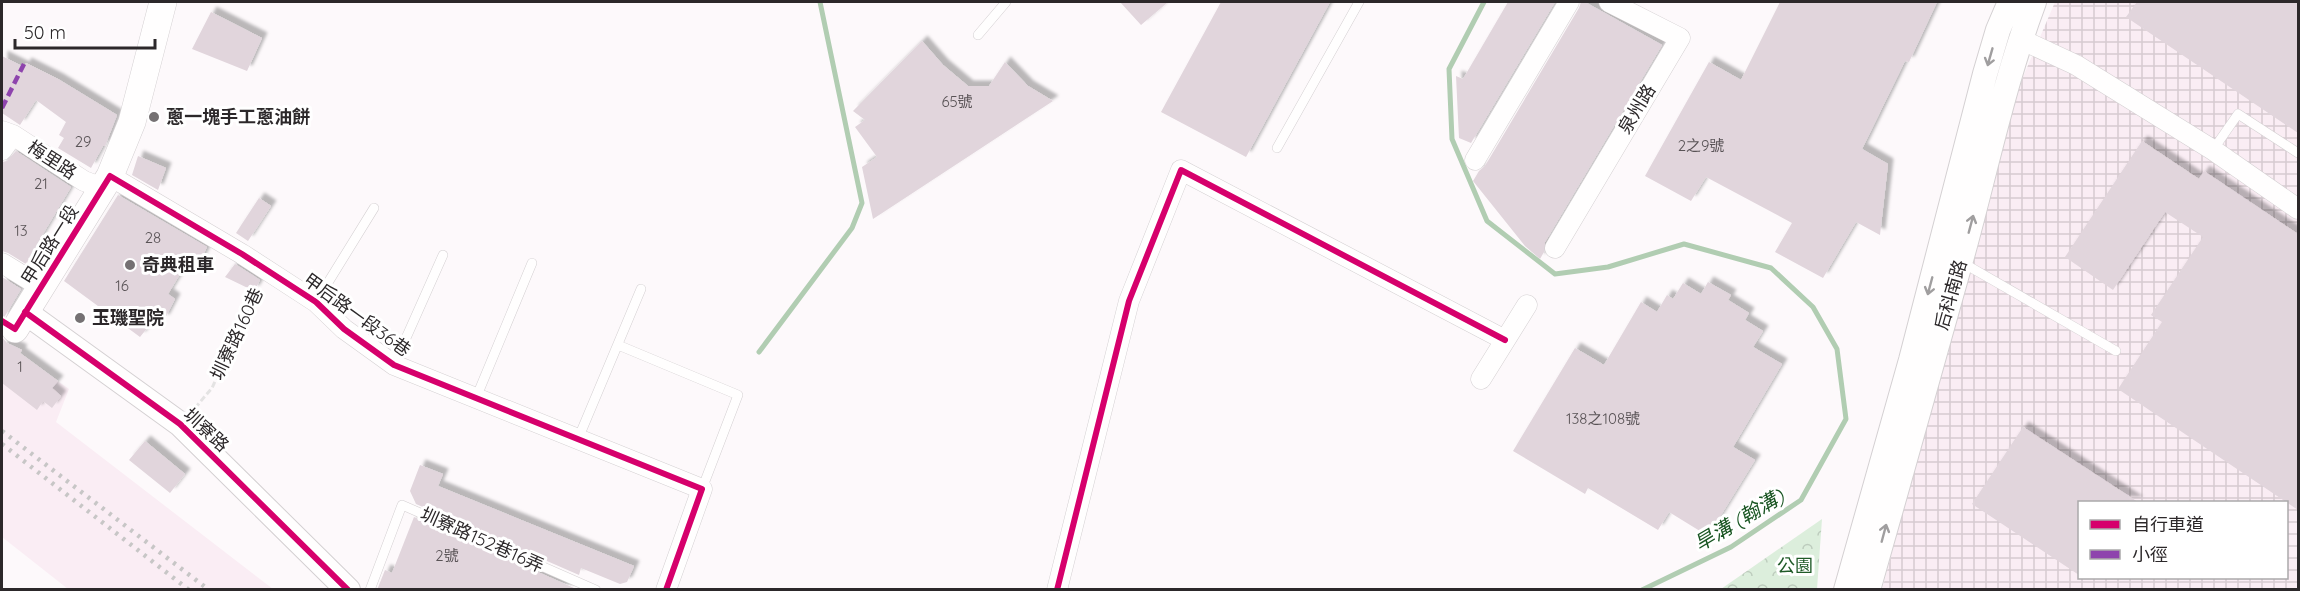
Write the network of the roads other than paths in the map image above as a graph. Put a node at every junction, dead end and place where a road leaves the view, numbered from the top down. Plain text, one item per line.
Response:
1 (162, 2) edge
2 (1006, 2) edge
3 (1359, 2) edge
4 (1569, 2) edge
5 (1609, 2) edge
6 (2010, 2) edge
7 (2034, 2) edge
8 (1998, 30) junction
9 (978, 35) dead end
10 (2020, 39) junction
11 (5, 139) edge
12 (1277, 148) dead end
13 (2213, 150) junction
14 (2298, 153) edge
15 (1475, 160) dead end
16 (106, 182) junction
17 (374, 208) dead end
18 (2298, 209) edge
19 (1555, 248) dead end
20 (443, 255) dead end
21 (2, 262) edge
22 (1961, 262) junction
23 (532, 263) dead end
24 (41, 286) junction
25 (641, 289) dead end
26 (316, 302) junction
27 (1527, 305) dead end
28 (14, 321) edge
29 (1505, 340) junction
30 (618, 345) junction
31 (2116, 351) dead end
32 (394, 365) junction
33 (1481, 379) dead end
34 (476, 398) junction
35 (578, 439) junction
36 (702, 489) junction
37 (348, 590) edge
38 (370, 590) edge
39 (596, 590) edge
40 (666, 590) edge
41 (1057, 590) edge
42 (1846, 590) edge
43 (1868, 590) edge

1 - 16 main road, 甲后路一段
2 - 9 lane
3 - 12 lane
4 - 15 street
5 - 19 street, 泉州路
6 - 8 street, 后科南路
7 - 10 street, 后科南路
8 - 10 street
8 -> 42 street, 后科南路
10 - 13 street
22 -> 10 street, 后科南路
11 - 16 street, 梅里路
13 - 14 lane
13 - 18 street
16 - 24 main road, 甲后路一段
16 - 26 street, 甲后路一段36巷
17 - 26 lane
20 - 32 lane
21 - 24 street
22 - 31 lane
43 -> 22 street, 后科南路
23 - 34 lane
24 - 28 main road, 甲后路一段
25 - 30 lane
26 - 32 street, 甲后路一段36巷
27 - 29 street
28 - 37 street, 圳寮路
29 - 33 street
29 - 41 street
30 - 35 lane
30 - 36 lane
32 - 34 street, 甲后路一段36巷
34 - 35 street, 甲后路一段36巷
35 - 36 street, 甲后路一段36巷
36 - 40 street
38 - 39 lane, 圳寮路152巷16弄

